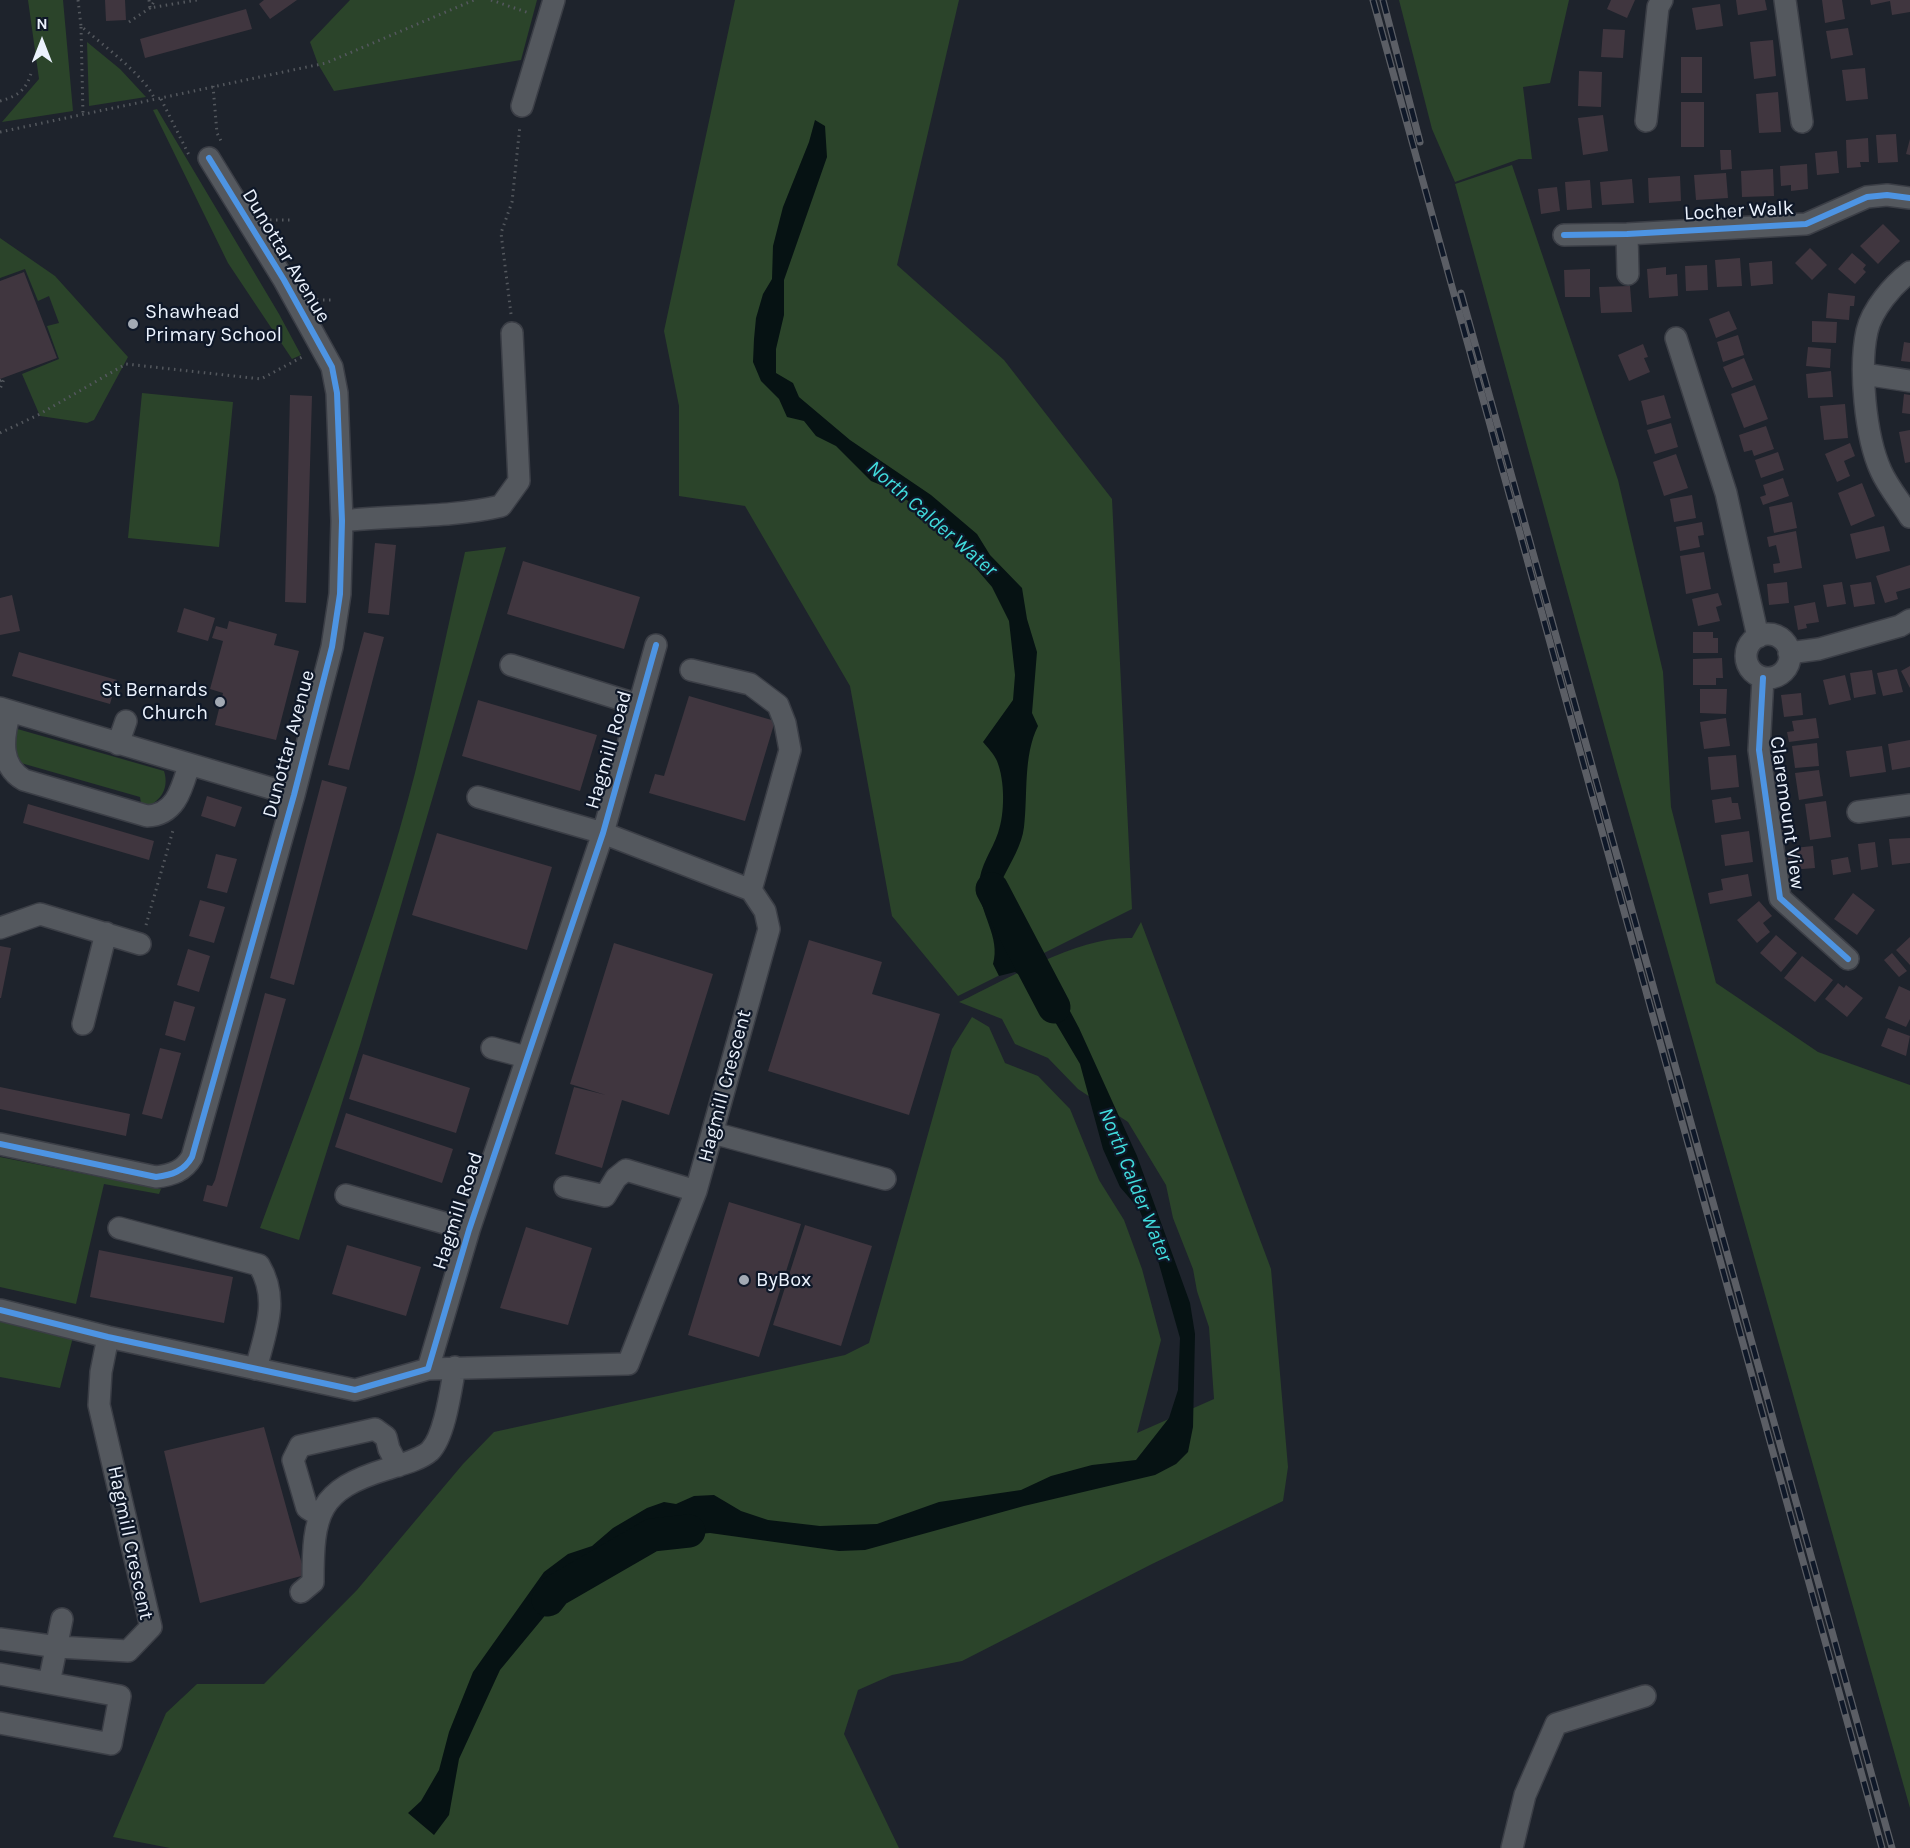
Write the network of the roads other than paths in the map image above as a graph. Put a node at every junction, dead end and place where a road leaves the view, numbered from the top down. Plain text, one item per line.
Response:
1 (1662, 0) edge
2 (1785, 0) edge
3 (552, 6) edge
4 (522, 106) road end
5 (1642, 114) dead end
6 (1802, 122) dead end
7 (209, 158) road end
8 (1910, 198) edge
9 (1627, 234) junction
10 (1564, 235) dead end
11 (1910, 272) edge
12 (1628, 274) dead end
13 (512, 333) road end
14 (1676, 338) dead end
15 (1864, 374) junction
16 (1910, 381) edge
17 (1910, 518) edge
18 (342, 521) junction
19 (1910, 620) edge
20 (1758, 637) junction
21 (656, 645) dead end
22 (1789, 653) junction
23 (511, 665) dead end
24 (691, 670) dead end
25 (1763, 678) junction
26 (639, 705) junction
27 (5, 710) edge
28 (126, 720) dead end
29 (118, 744) junction
30 (189, 765) junction
31 (294, 795) junction
32 (478, 797) dead end
33 (1910, 805) edge
34 (1858, 812) dead end
35 (603, 833) junction
36 (751, 890) junction
37 (0, 928) edge
38 (106, 933) junction
39 (140, 944) road end
40 (1848, 959) dead end
41 (83, 1024) dead end
42 (492, 1048) dead end
43 (526, 1057) junction
44 (712, 1133) junction
45 (0, 1144) edge
46 (885, 1179) dead end
47 (565, 1187) dead end
48 (696, 1191) junction
49 (345, 1195) dead end
50 (119, 1228) dead end
51 (469, 1230) junction
52 (0, 1310) edge
53 (108, 1337) junction
54 (454, 1367) junction
55 (256, 1369) junction
56 (428, 1369) junction
57 (398, 1466) junction
58 (320, 1516) junction
59 (302, 1592) dead end
60 (62, 1619) dead end
61 (0, 1638) edge
62 (58, 1647) junction
63 (0, 1674) edge
64 (49, 1683) junction
65 (1645, 1696) dead end
66 (0, 1723) edge
67 (1512, 1848) edge

1 - 5 street
2 - 6 street
3 - 4 street
7 - 18 street, Dunottar Avenue
8 - 9 street, Locher Walk
9 - 10 street, Locher Walk
9 - 12 street
11 - 15 street
13 - 18 street
14 - 20 street
15 - 16 street
15 - 17 street
18 - 31 street, Dunottar Avenue
19 - 22 street
20 - 22 street
20 - 25 street
21 - 26 street, Hagmill Road
22 - 25 street
23 - 26 street
24 - 36 street
25 - 40 street, Claremount View
26 - 35 street, Hagmill Road
27 - 29 street
27 - 30 street
28 - 29 street
29 - 30 street
30 - 31 street
31 - 45 street, Dunottar Avenue
32 - 35 street
33 - 34 street
35 - 36 street
35 - 43 street, Hagmill Road
36 - 44 street, Hagmill Crescent
37 - 38 street
38 - 39 street
38 - 41 street
42 - 43 street
43 - 51 street, Hagmill Road
44 - 46 street
44 - 48 street, Hagmill Crescent
47 - 48 street
48 - 54 street, Hagmill Crescent
49 - 51 street
50 - 55 street
51 - 56 street, Hagmill Road
52 - 53 street
53 - 55 street
53 - 62 street, Hagmill Crescent
54 - 56 street, Hagmill Crescent
54 - 57 street
55 - 56 street
57 - 58 street
57 - 58 street
58 - 59 street
60 - 62 street
61 - 62 street, Hagmill Crescent
62 - 64 street
63 - 64 street
64 - 66 street
65 - 67 street

